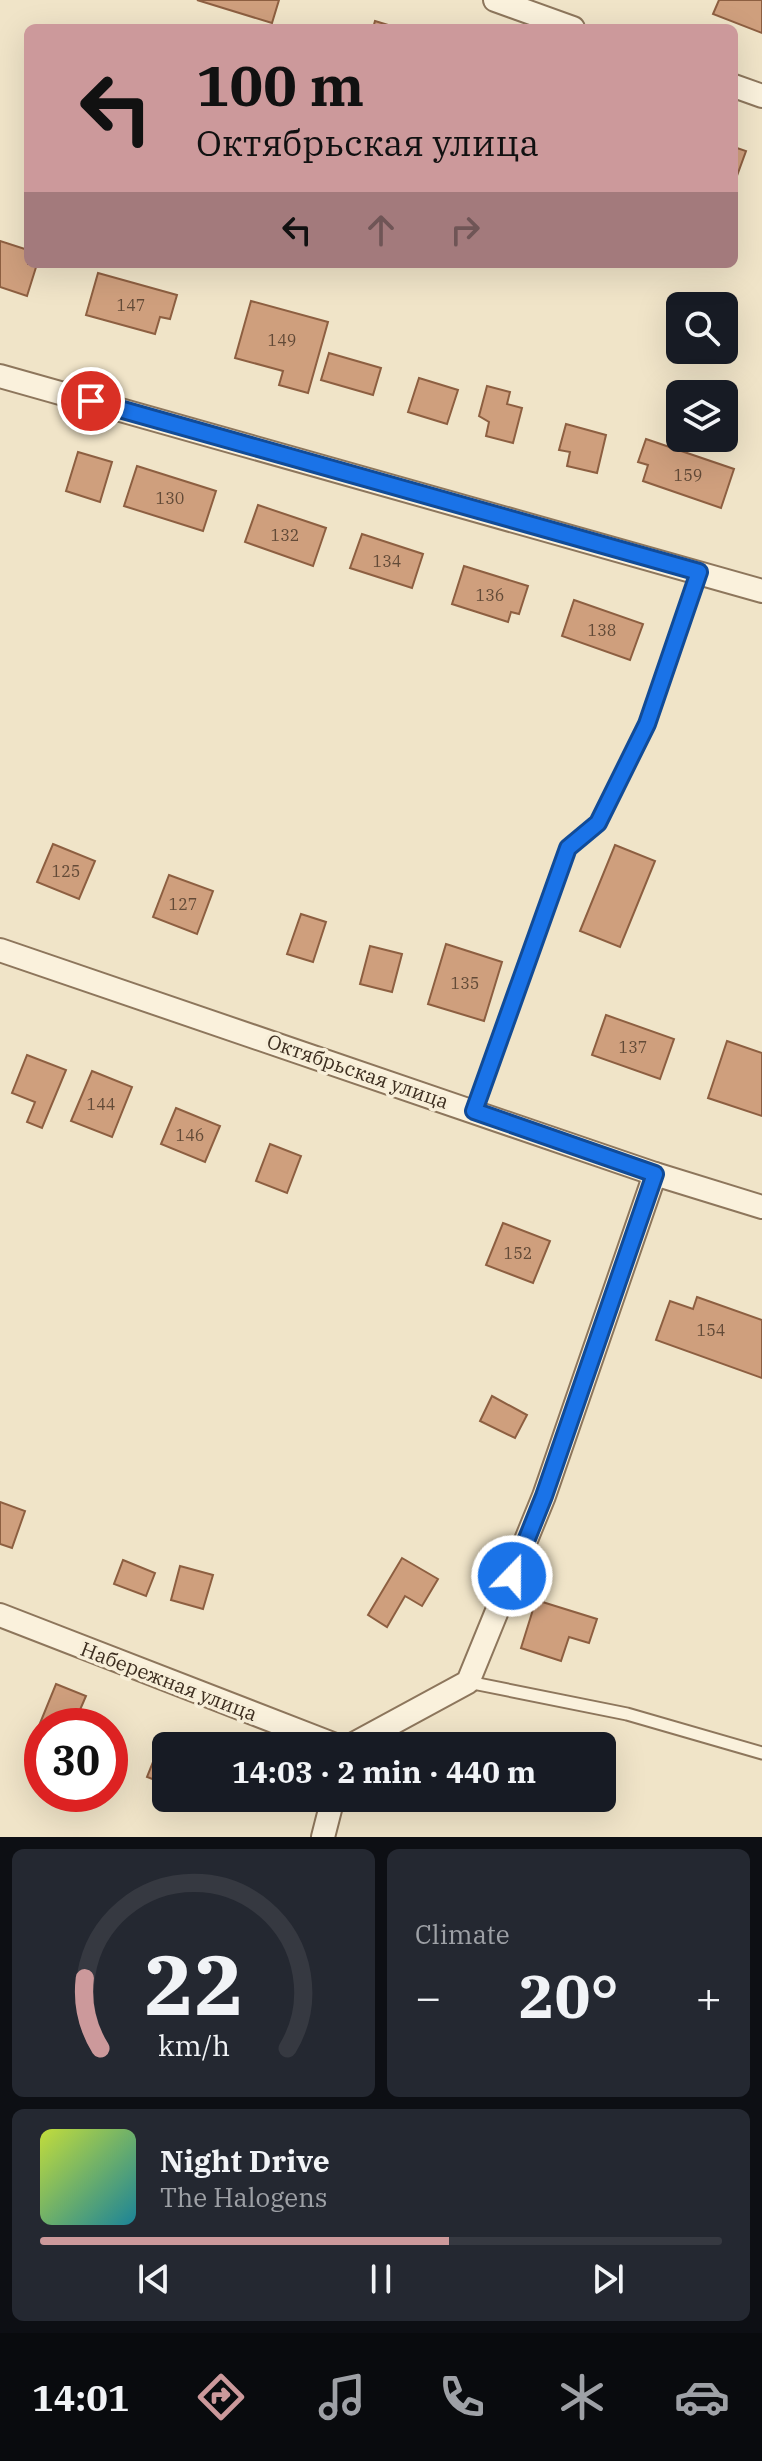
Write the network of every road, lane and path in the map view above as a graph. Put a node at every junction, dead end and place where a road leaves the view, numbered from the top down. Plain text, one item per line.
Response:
1 (495, 0) edge
2 (562, 24) edge
3 (738, 87) edge
4 (762, 96) edge
5 (0, 376) edge
6 (699, 572) junction
7 (762, 591) edge
8 (0, 950) edge
9 (474, 1111) junction
10 (655, 1174) junction
11 (762, 1207) edge
12 (0, 1615) edge
13 (468, 1682) junction
14 (302, 1732) edge
15 (376, 1732) edge
16 (762, 1753) edge
17 (329, 1812) edge
18 (323, 1837) edge

1 - 2 street
3 - 4 street
5 - 6 street
6 - 7 street
6 - 9 lane
8 - 9 street, Октябрьская улица
9 - 10 street, Октябрьская улица
10 - 11 street, Октябрьская улица
10 - 13 street
12 - 14 street, Набережная улица
13 - 15 street
13 - 16 lane
17 - 18 street

